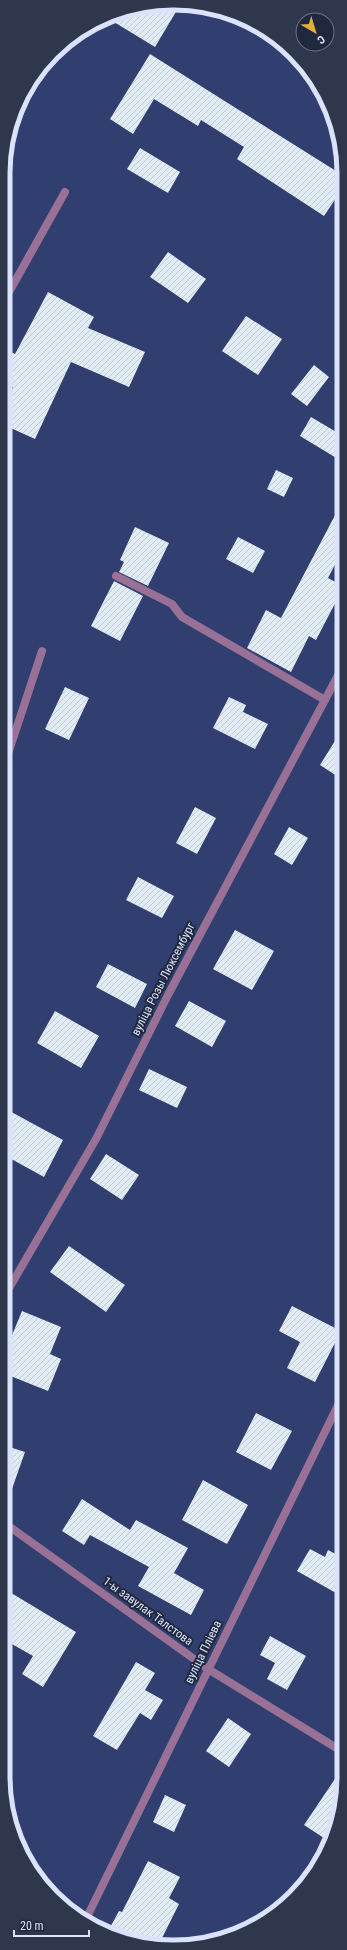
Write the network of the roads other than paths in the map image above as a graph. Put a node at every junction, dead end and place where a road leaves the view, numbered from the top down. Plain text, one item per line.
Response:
1 (65, 192) dead end
2 (10, 290) edge
3 (116, 576) dead end
4 (42, 651) dead end
5 (337, 677) edge
6 (325, 700) junction
7 (10, 748) edge
8 (10, 1287) edge
9 (337, 1407) edge
10 (10, 1527) edge
11 (208, 1669) junction
12 (337, 1748) edge
13 (88, 1915) edge

1 - 2 street
3 - 6 street
4 - 7 street
5 - 6 street, вуліца Розы Люксембург
6 - 8 street, вуліца Розы Люксембург
9 - 11 street, вуліца Пліева
10 - 11 street, 1-ы завулак Талстова
11 - 12 street, 1-ы завулак Талстова
11 - 13 street, вуліца Пліева

